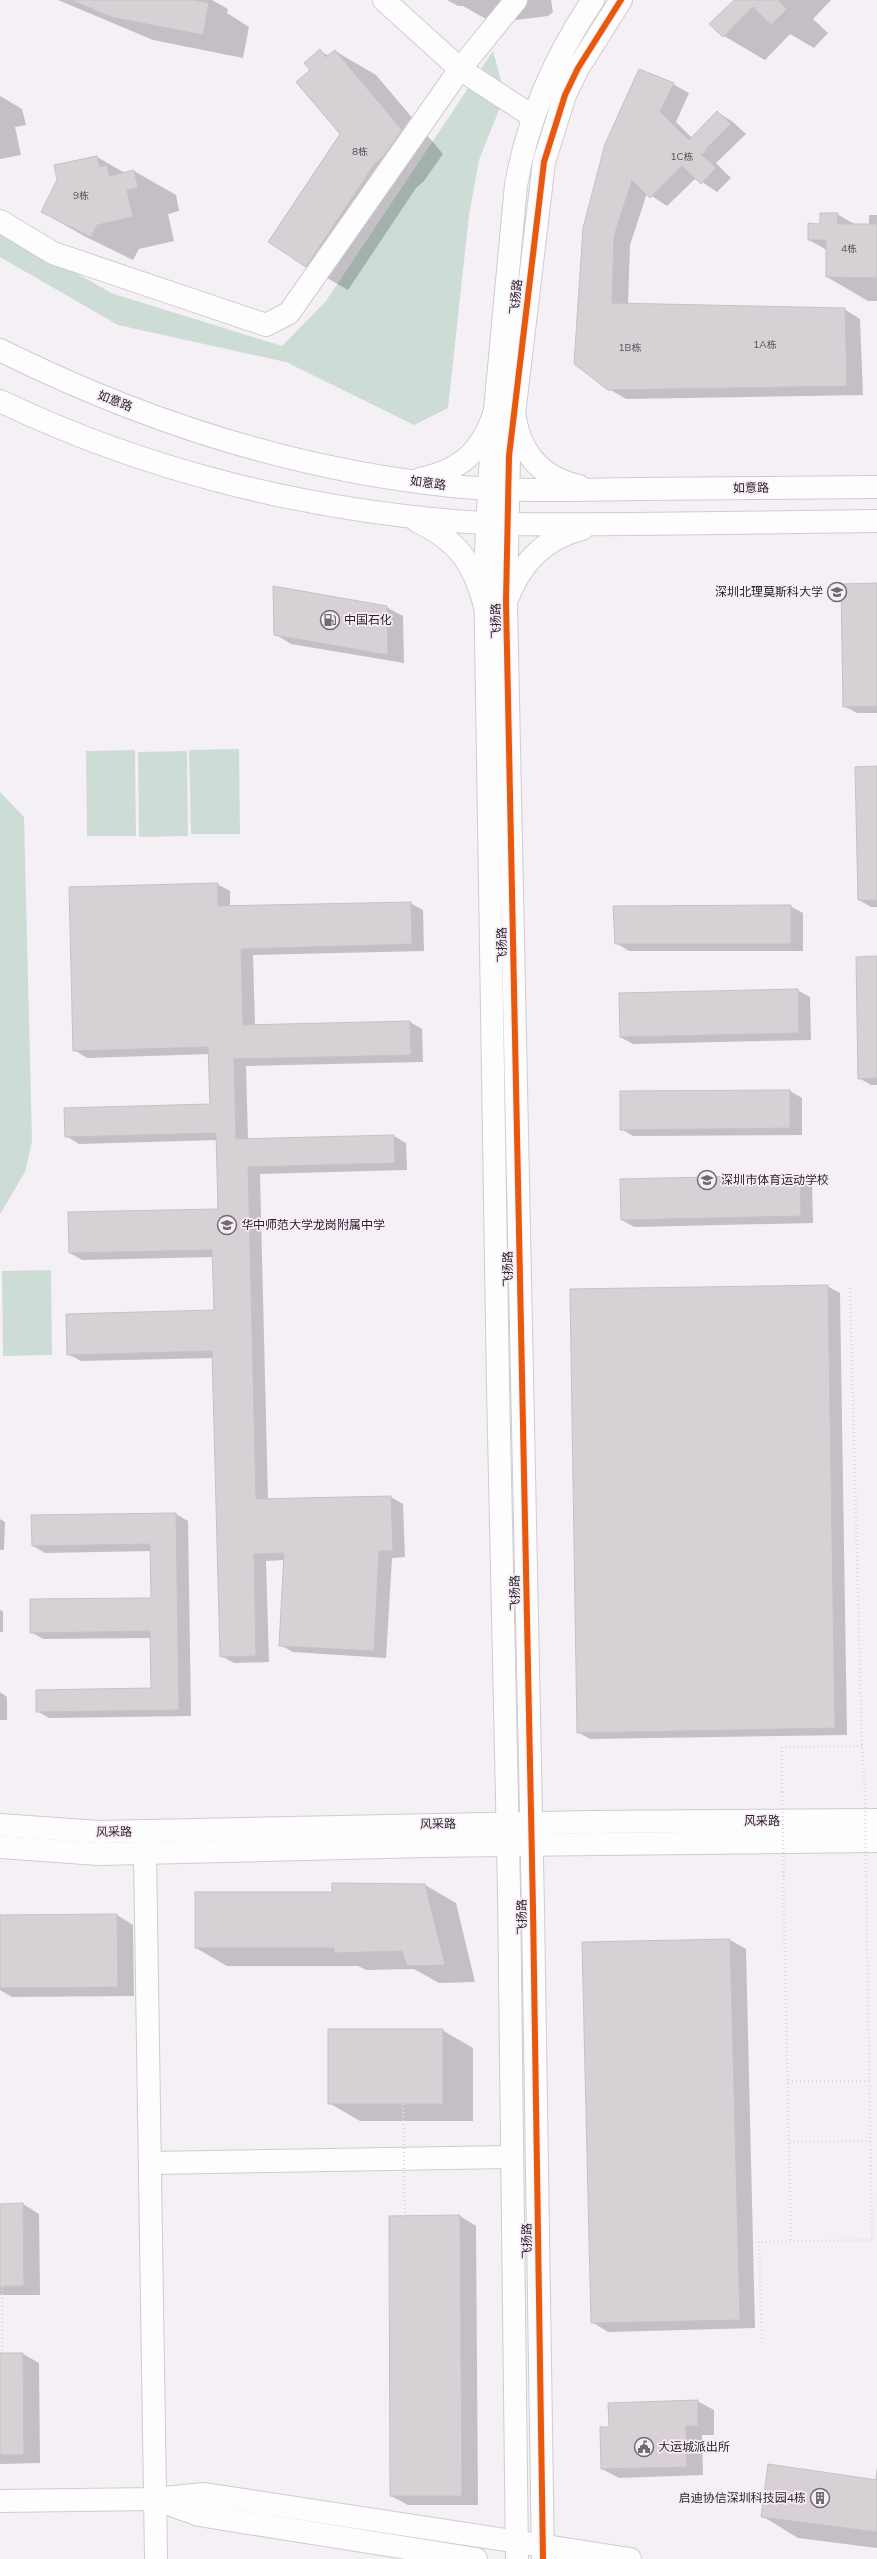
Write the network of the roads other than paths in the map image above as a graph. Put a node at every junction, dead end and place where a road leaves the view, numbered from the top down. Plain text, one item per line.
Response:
1 (384, 0) edge
2 (516, 0) edge
3 (593, 0) edge
4 (621, 0) edge
5 (460, 69) junction
6 (532, 116) junction
7 (0, 222) edge
8 (0, 350) edge
9 (0, 401) edge
10 (504, 413) junction
11 (414, 481) junction
12 (877, 487) edge
13 (499, 489) junction
14 (600, 490) junction
15 (407, 516) junction
16 (877, 521) edge
17 (497, 524) junction
18 (602, 524) junction
19 (506, 602) junction
20 (485, 607) junction
21 (877, 1820) edge
22 (532, 1823) junction
23 (0, 1825) edge
24 (508, 1834) junction
25 (877, 1841) edge
26 (532, 1844) junction
27 (0, 1847) edge
28 (145, 1853) junction
29 (512, 2157) junction
30 (151, 2163) junction
31 (155, 2499) junction
32 (0, 2501) edge
33 (517, 2550) edge
34 (543, 2552) edge
35 (156, 2559) edge
36 (476, 2559) edge
37 (630, 2559) edge

1 - 5 street
2 - 5 street
3 - 6 street, 飞扬路
4 - 10 street, 飞扬路
5 - 6 street
5 - 7 street
6 - 10 street, 飞扬路
8 - 11 street, 如意路
9 - 15 street
10 - 11 street
10 - 13 street, 飞扬路
10 - 14 street
11 - 13 street, 如意路
12 - 14 street, 如意路
13 - 14 street, 如意路
13 - 17 street, 飞扬路
15 - 17 street
15 - 20 street
16 - 18 street
17 - 18 street
17 - 19 street, 飞扬路
17 - 20 street, 飞扬路
18 - 19 street
19 - 22 street, 飞扬路
20 - 24 street, 飞扬路
21 - 22 street, 风采路
22 - 24 street, 风采路
22 - 26 street, 飞扬路
23 - 24 street, 风采路
24 - 26 street, 风采路
24 - 28 street, 风采路
24 - 29 street, 飞扬路
25 - 26 street, 风采路
26 - 34 street, 飞扬路
27 - 28 street, 风采路
28 - 30 street
29 - 30 street
29 - 33 street, 飞扬路
30 - 31 street
31 - 32 street
31 - 33 street
31 - 35 street
31 - 36 street
33 - 34 street
34 - 37 street

